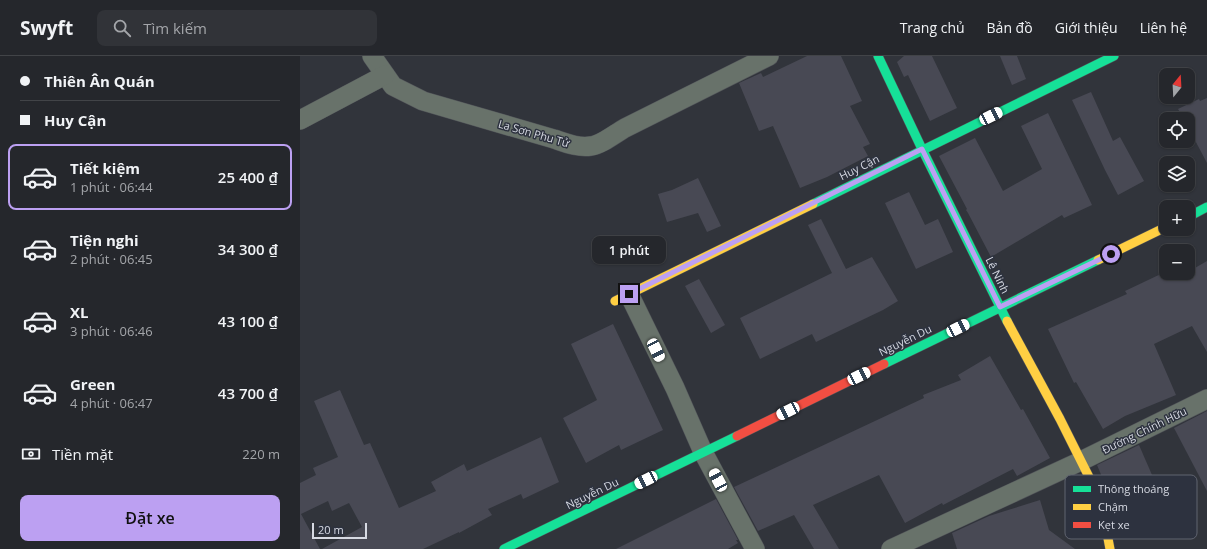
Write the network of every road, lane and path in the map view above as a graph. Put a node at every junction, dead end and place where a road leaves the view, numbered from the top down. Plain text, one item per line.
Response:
1 (372, 56) edge
2 (769, 56) edge
3 (878, 56) edge
4 (1114, 56) edge
5 (385, 75) junction
6 (300, 120) edge
7 (922, 149) junction
8 (1207, 207) edge
9 (1195, 213) edge
10 (1159, 230) edge
11 (622, 298) joint
12 (1000, 307) junction
13 (1207, 399) edge
14 (703, 452) junction
15 (1081, 461) junction
16 (1088, 475) edge
17 (1108, 539) edge
18 (504, 549) edge
19 (755, 549) edge
20 (891, 549) edge
21 (1110, 549) edge

1 - 5 street, La Sơn Phu Tử
2 - 5 street, La Sơn Phu Tử
3 - 7 street, Lê Ninh
4 - 7 street, Huy Cận
5 - 6 street
7 - 11 street, Huy Cận
7 - 12 street, Lê Ninh
8 - 9 street
10 - 12 street, Nguyễn Du
11 - 14 street
12 - 14 street, Nguyễn Du
12 - 15 street, Lê Ninh
13 - 15 street, Đường Chính Hữu
14 - 18 street, Nguyễn Du
14 - 19 street
15 - 16 street, Lê Ninh
15 - 20 street, Đường Chính Hữu
17 - 21 street, Lê Ninh

